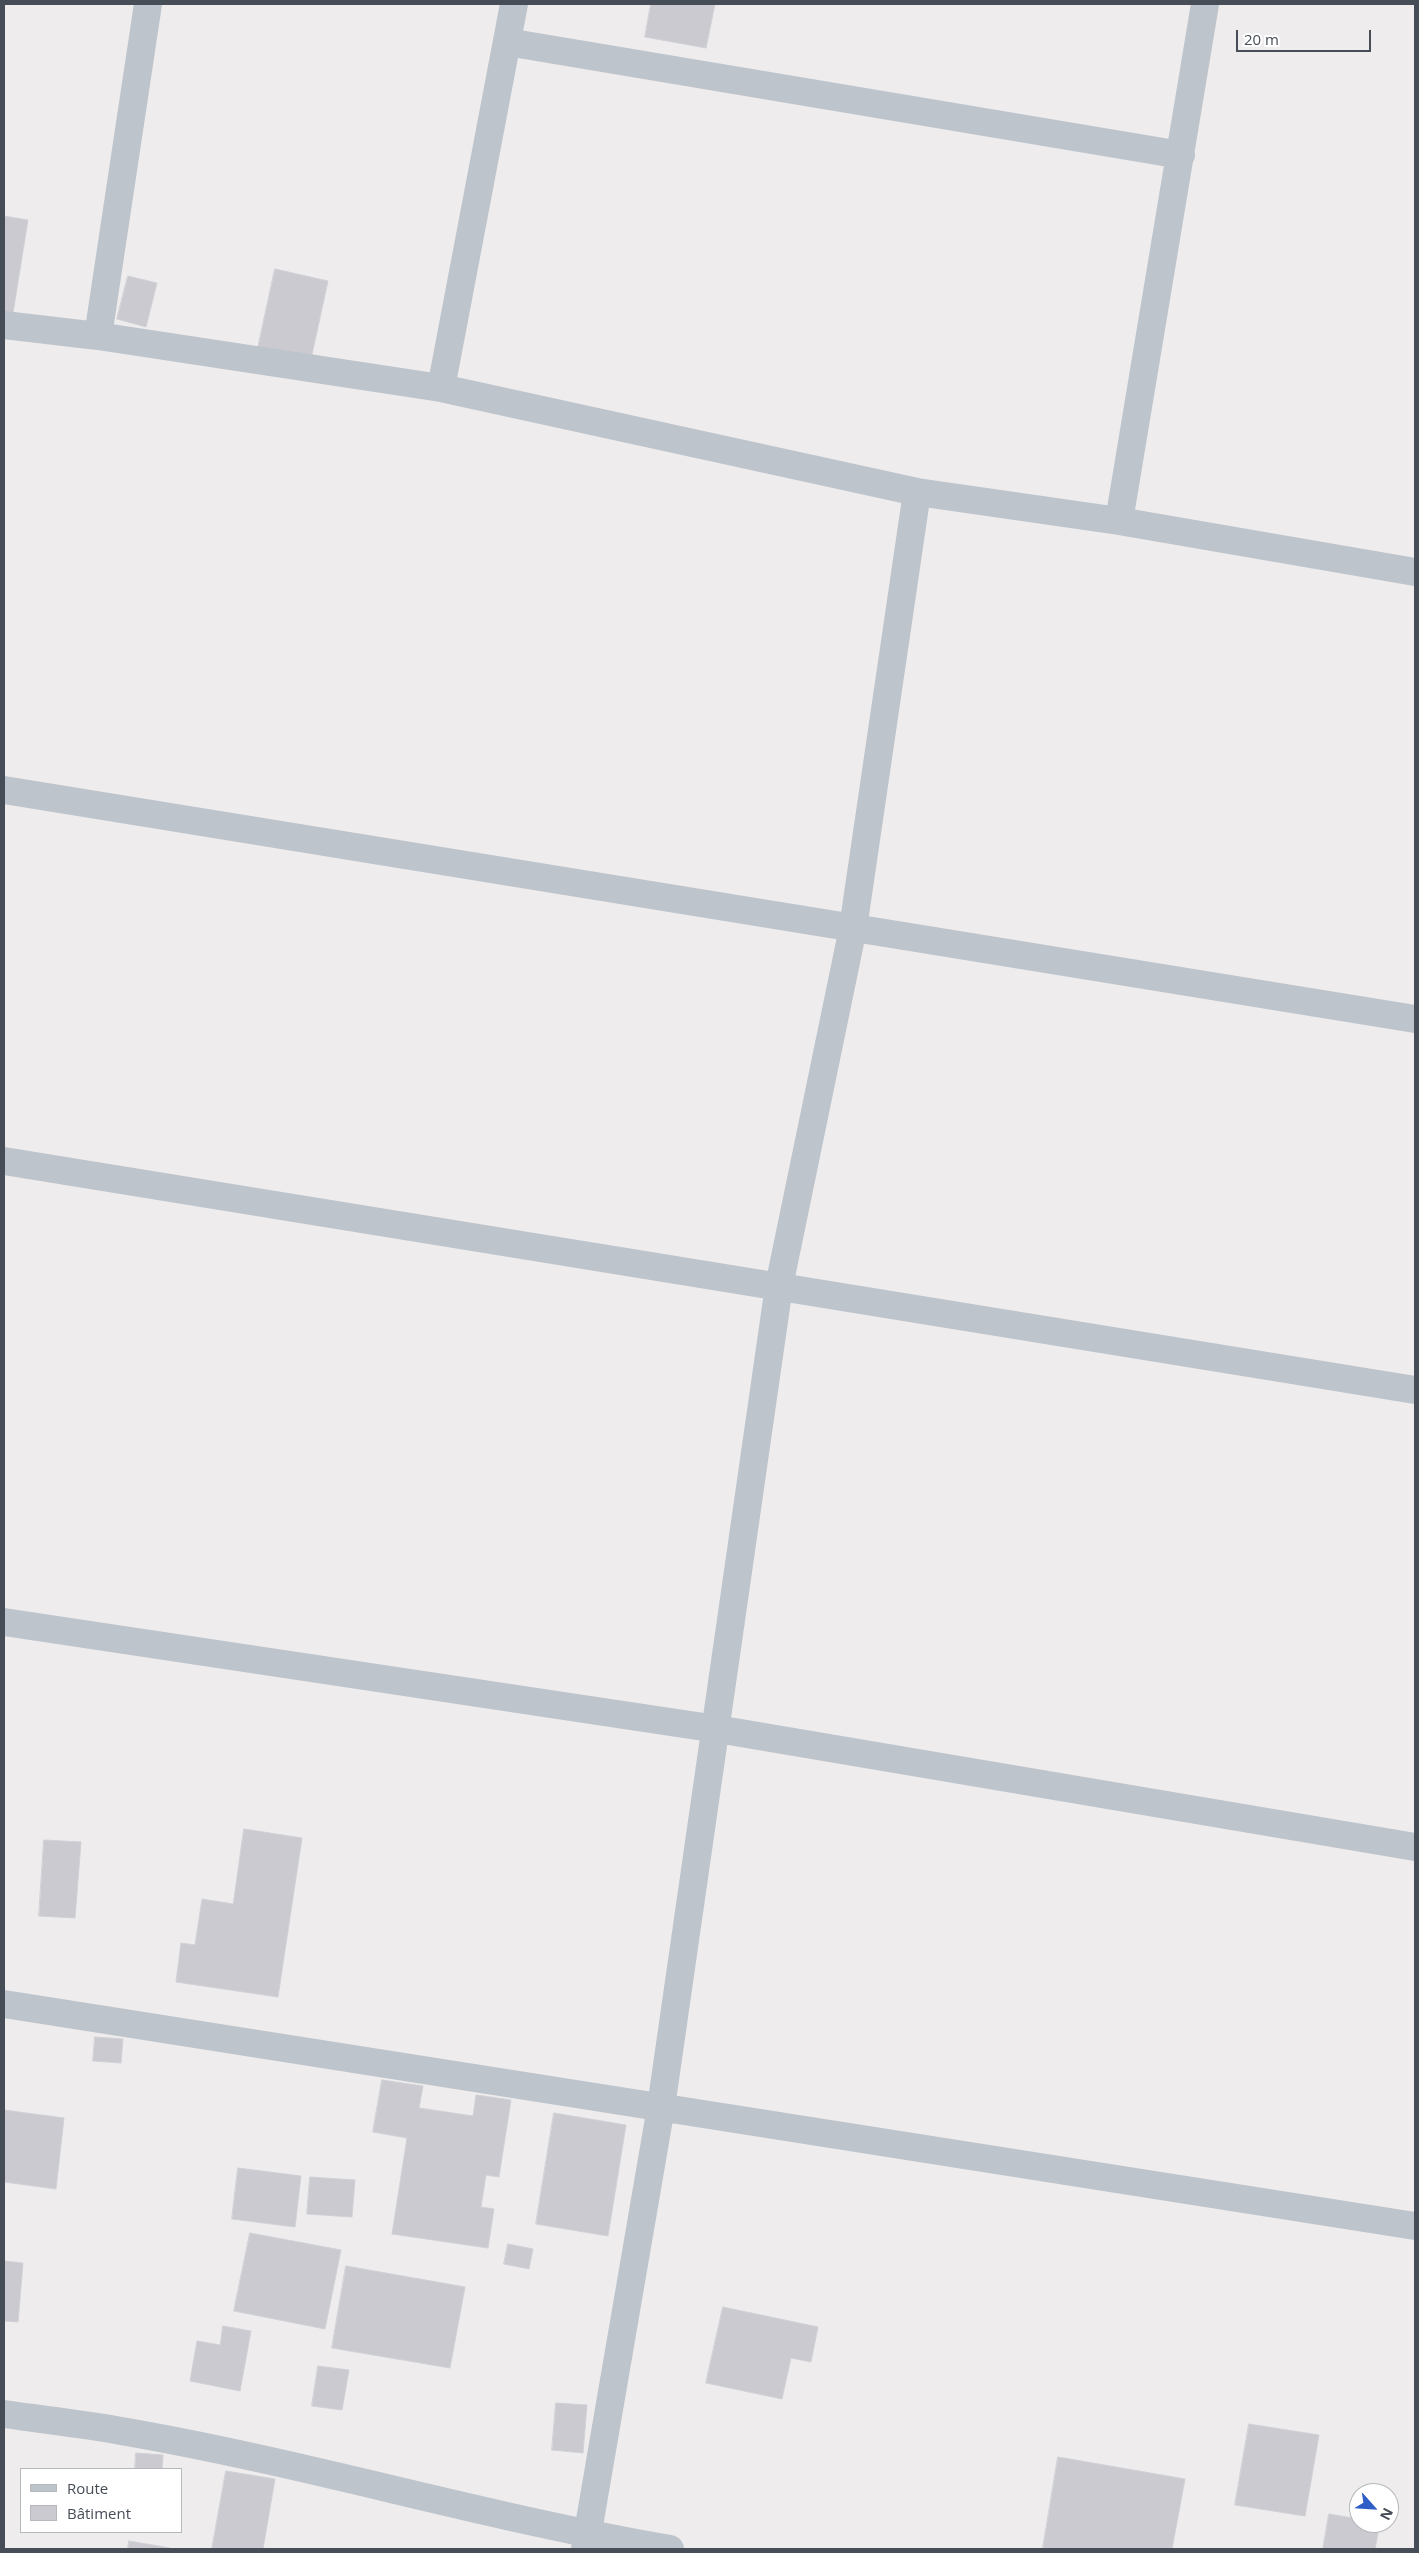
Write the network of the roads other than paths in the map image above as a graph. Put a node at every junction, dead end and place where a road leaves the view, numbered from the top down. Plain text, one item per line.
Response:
1 (148, 4) edge
2 (514, 4) edge
3 (1205, 4) edge
4 (508, 42) junction
5 (1181, 156) junction
6 (4, 325) edge
7 (98, 336) junction
8 (441, 388) junction
9 (917, 492) junction
10 (1119, 520) junction
11 (1415, 572) edge
12 (4, 790) edge
13 (853, 928) junction
14 (1415, 1019) edge
15 (4, 1161) edge
16 (779, 1286) junction
17 (1415, 1390) edge
18 (4, 1622) edge
19 (717, 1729) junction
20 (1415, 1847) edge
21 (4, 2004) edge
22 (661, 2107) junction
23 (1415, 2226) edge
24 (4, 2414) edge
25 (586, 2542) edge
26 (670, 2549) edge

1 - 7 street
2 - 4 street
3 - 5 street
4 - 5 street
4 - 8 street
5 - 10 street
6 - 7 street
7 - 8 street
8 - 9 street
9 - 10 street
9 - 13 street
10 - 11 street
12 - 13 street
13 - 14 street
13 - 16 street
15 - 16 street
16 - 17 street
16 - 19 street
18 - 19 street
19 - 20 street
19 - 22 street
21 - 22 street
22 - 23 street
22 - 25 street
24 - 25 street
25 - 26 street

